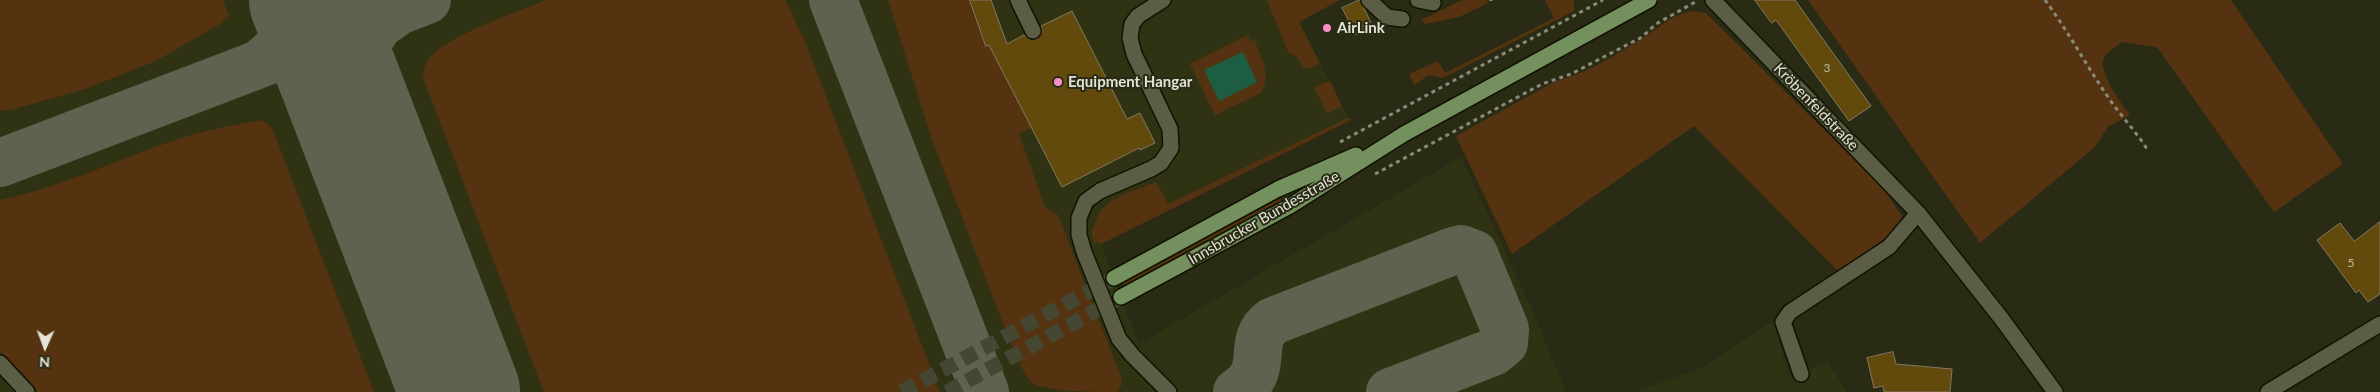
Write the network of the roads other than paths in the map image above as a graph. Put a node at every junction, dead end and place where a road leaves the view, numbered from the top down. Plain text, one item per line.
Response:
1 (1018, 0) edge
2 (1162, 0) edge
3 (1369, 0) edge
4 (1649, 0) edge
5 (1713, 0) edge
6 (1402, 19) dead end
7 (1033, 31) dead end
8 (1404, 134) junction
9 (1918, 213) junction
10 (1178, 243) junction
11 (1188, 262) junction
12 (1114, 278) tunnel mouth
13 (1121, 298) tunnel mouth
14 (2380, 324) edge
15 (0, 363) edge
16 (1801, 374) dead end
17 (27, 392) edge
18 (1169, 392) edge
19 (2055, 392) edge
20 (2268, 392) edge

1 - 7 street
2 - 18 street
3 - 6 street
4 - 8 main road, Innsbrucker Bundesstraße
5 - 9 street, Kröbenfeldstraße
8 - 10 main road, Innsbrucker Bundesstraße
8 - 11 main road, Innsbrucker Bundesstraße
9 - 16 street
9 - 19 street, Kröbenfeldstraße
10 - 11 street
10 - 12 main road, Innsbrucker Bundesstraße
11 - 13 main road, Innsbrucker Bundesstraße
14 - 20 street
15 - 17 street

